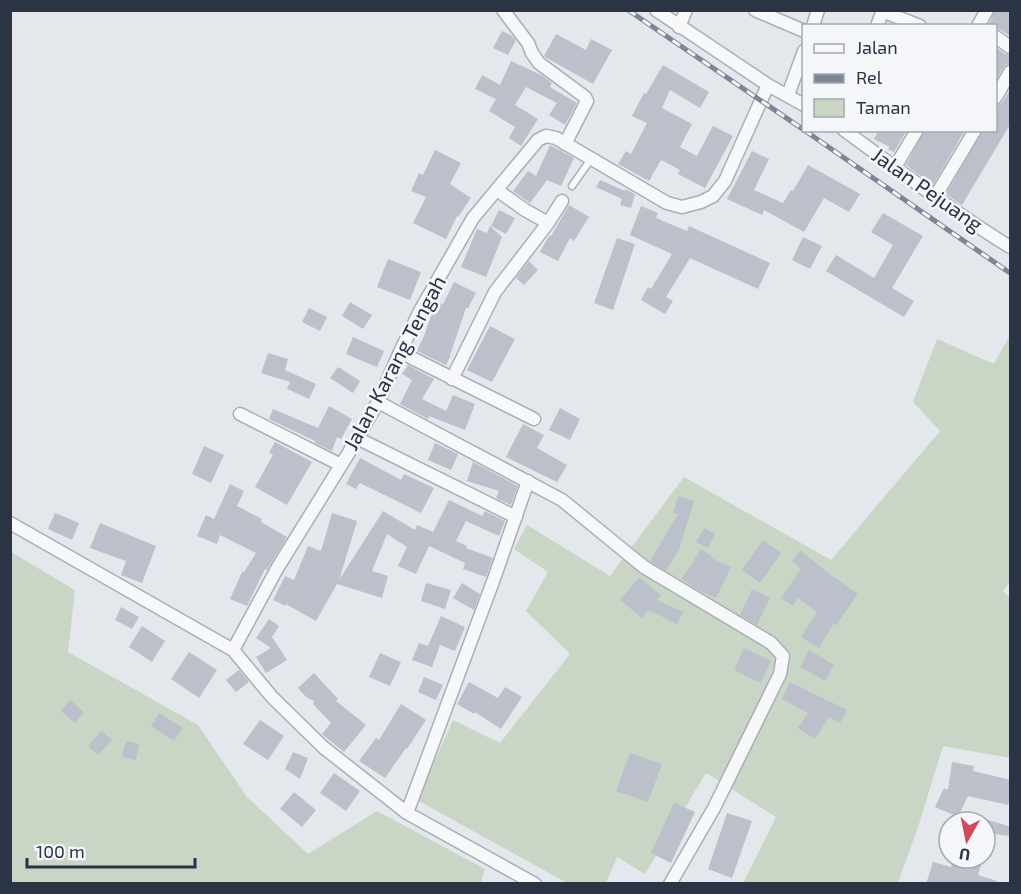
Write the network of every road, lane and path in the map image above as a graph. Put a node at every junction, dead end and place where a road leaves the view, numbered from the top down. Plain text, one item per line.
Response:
1 (503, 10) edge
2 (656, 10) edge
3 (686, 10) edge
4 (755, 10) edge
5 (987, 10) edge
6 (883, 11) edge
7 (915, 24) edge
8 (979, 24) edge
9 (679, 27) junction
10 (802, 30) edge
11 (997, 39) edge
12 (1011, 47) edge
13 (802, 56) edge
14 (1011, 72) edge
15 (768, 85) junction
16 (788, 95) junction
17 (997, 95) edge
18 (802, 104) edge
19 (847, 132) edge
20 (916, 132) edge
21 (974, 132) edge
22 (565, 144) junction
23 (591, 159) junction
24 (895, 167) junction
25 (572, 186) dead end
26 (497, 190) junction
27 (934, 197) junction
28 (562, 201) dead end
29 (548, 222) junction
30 (1011, 247) edge
31 (400, 352) junction
32 (452, 379) junction
33 (378, 402) junction
34 (240, 414) dead end
35 (534, 419) dead end
36 (357, 438) junction
37 (341, 465) junction
38 (528, 481) junction
39 (516, 517) junction
40 (10, 523) edge
41 (233, 650) junction
42 (407, 813) junction
43 (535, 884) edge
44 (670, 884) edge

1 - 22 street
2 - 9 street
3 - 9 street
4 - 10 street
5 - 8 street
6 - 7 street
9 - 15 street
11 - 12 street
13 - 16 street
14 - 17 street
15 - 16 street
15 - 23 street, Jalan Karang Tengah
16 - 18 street
19 - 24 street, Jalan Pejuang
20 - 24 street
21 - 27 street
22 - 23 street, Jalan Karang Tengah
22 - 26 street, Jalan Karang Tengah
23 - 25 lane
24 - 27 street, Jalan Pejuang
26 - 29 street
26 - 31 street, Jalan Karang Tengah
27 - 30 street, Jalan Pejuang
28 - 29 street
29 - 32 street
31 - 32 street
31 - 33 street, Jalan Karang Tengah
32 - 35 street
33 - 36 street, Jalan Karang Tengah
33 - 38 street
34 - 37 street
36 - 37 street, Jalan Karang Tengah
36 - 39 street
37 - 41 street, Jalan Karang Tengah
38 - 39 street
38 - 44 street
39 - 42 street
40 - 41 street
41 - 42 street
42 - 43 street

